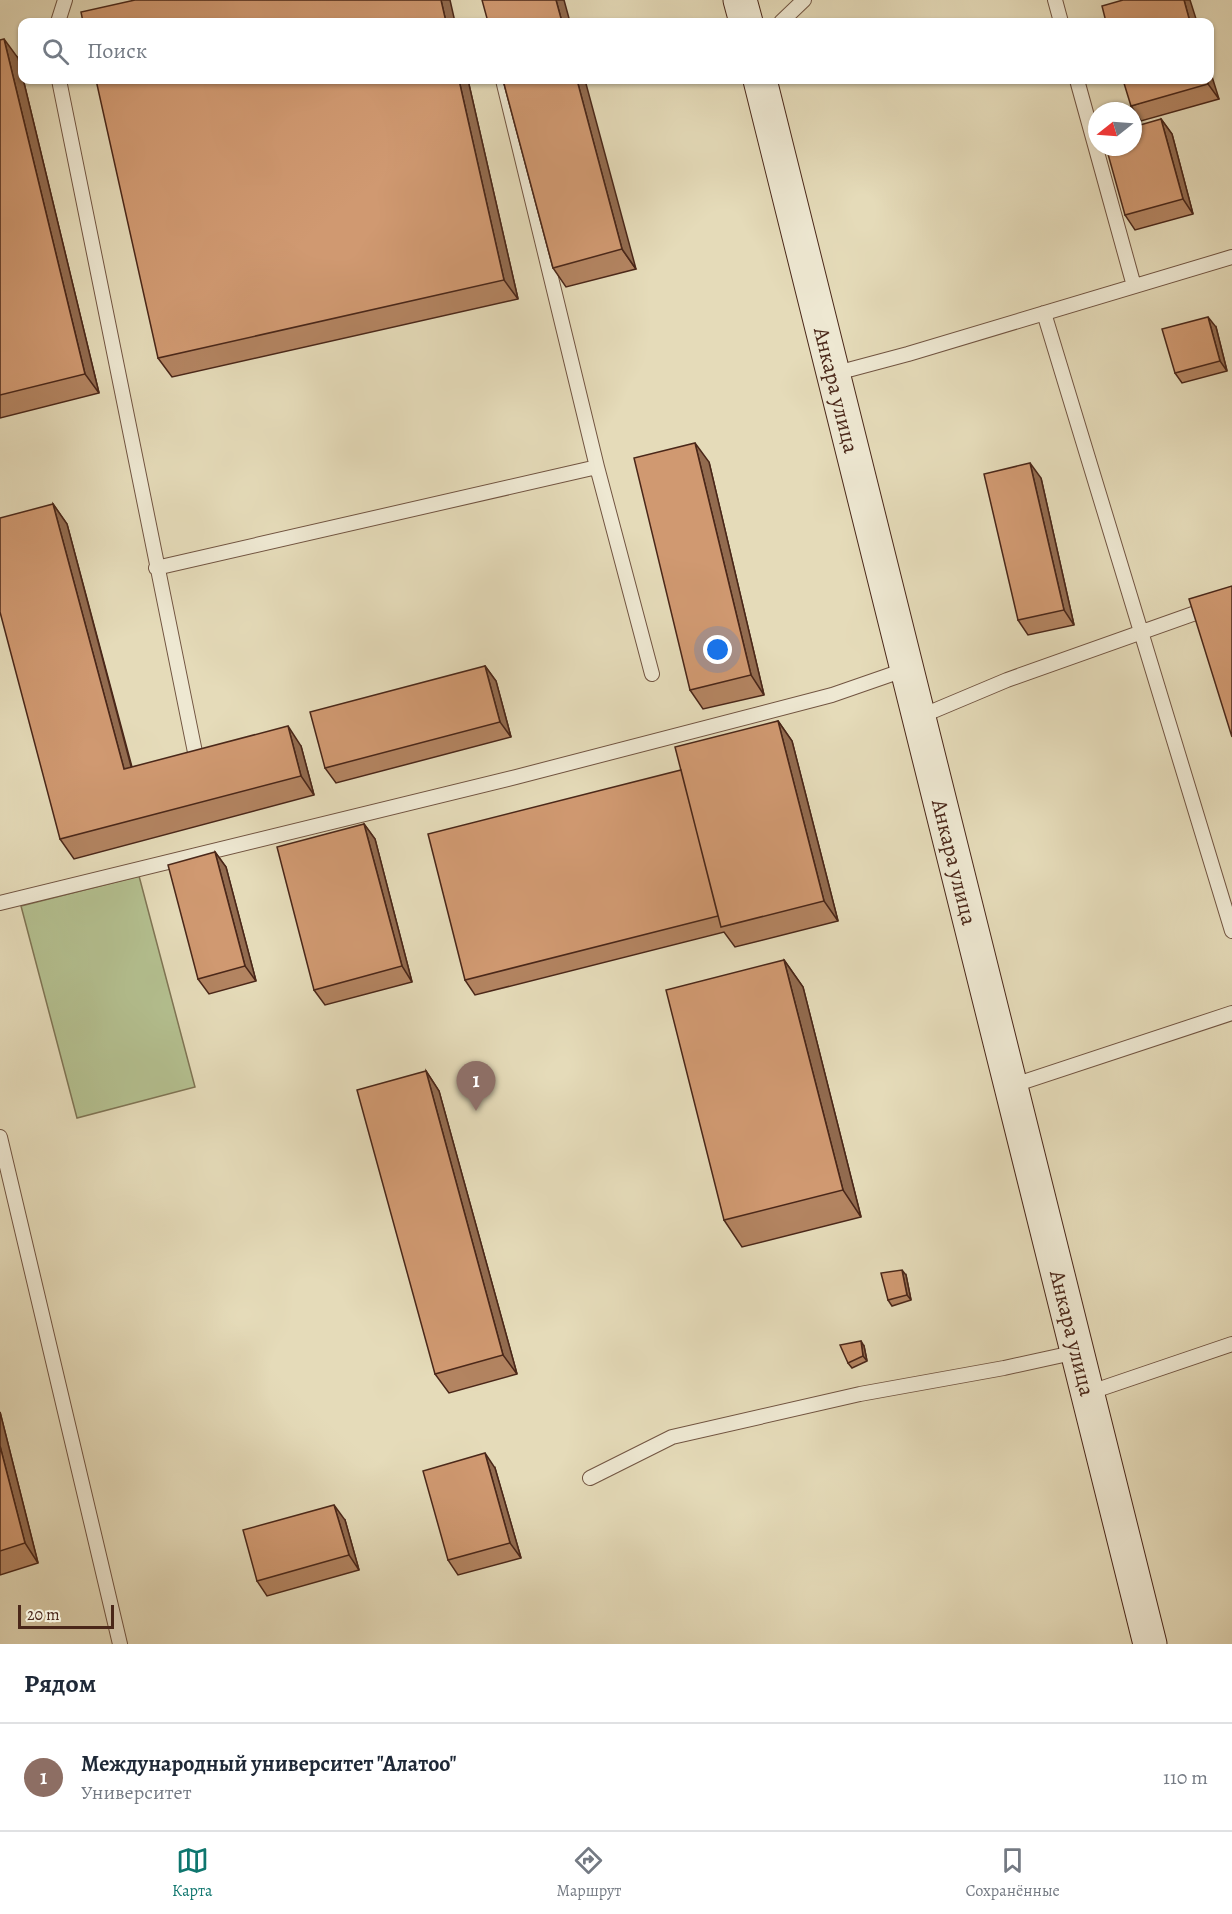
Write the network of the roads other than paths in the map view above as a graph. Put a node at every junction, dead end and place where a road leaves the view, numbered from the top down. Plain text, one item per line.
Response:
1 (65, 0) edge
2 (740, 0) edge
3 (804, 0) edge
4 (1055, 0) edge
5 (59, 18) edge
6 (745, 18) edge
7 (785, 18) edge
8 (1060, 18) edge
9 (59, 84) edge
10 (504, 84) edge
11 (761, 84) edge
12 (1078, 84) edge
13 (1232, 257) edge
14 (1134, 286) junction
15 (1044, 313) junction
16 (834, 374) junction
17 (597, 467) junction
18 (156, 568) junction
19 (1232, 600) edge
20 (1141, 632) junction
21 (907, 669) junction
22 (652, 674) dead end
23 (919, 717) junction
24 (197, 762) edge
25 (0, 903) edge
26 (1232, 931) edge
27 (1232, 1013) edge
28 (1011, 1086) junction
29 (0, 1137) edge
30 (1232, 1344) edge
31 (1077, 1352) junction
32 (1088, 1393) junction
33 (590, 1478) dead end
34 (120, 1644) edge
35 (1150, 1644) edge

1 - 5 lane
2 - 6 main road
3 - 7 lane
4 - 8 lane
9 - 18 lane
10 - 17 lane
11 - 16 main road, Анкара улица
12 - 14 lane
13 - 14 lane
14 - 15 lane
15 - 16 lane
15 - 20 lane
16 - 21 main road, Анкара улица
17 - 18 lane
17 - 22 lane
18 - 24 lane
19 - 20 lane
20 - 23 lane
20 - 26 lane
21 - 23 main road, Анкара улица
21 - 25 lane
23 - 28 main road, Анкара улица
27 - 28 lane
28 - 31 main road, Анкара улица
29 - 34 lane
30 - 32 lane
31 - 32 main road, Анкара улица
31 - 33 lane
32 - 35 main road, Анкара улица

